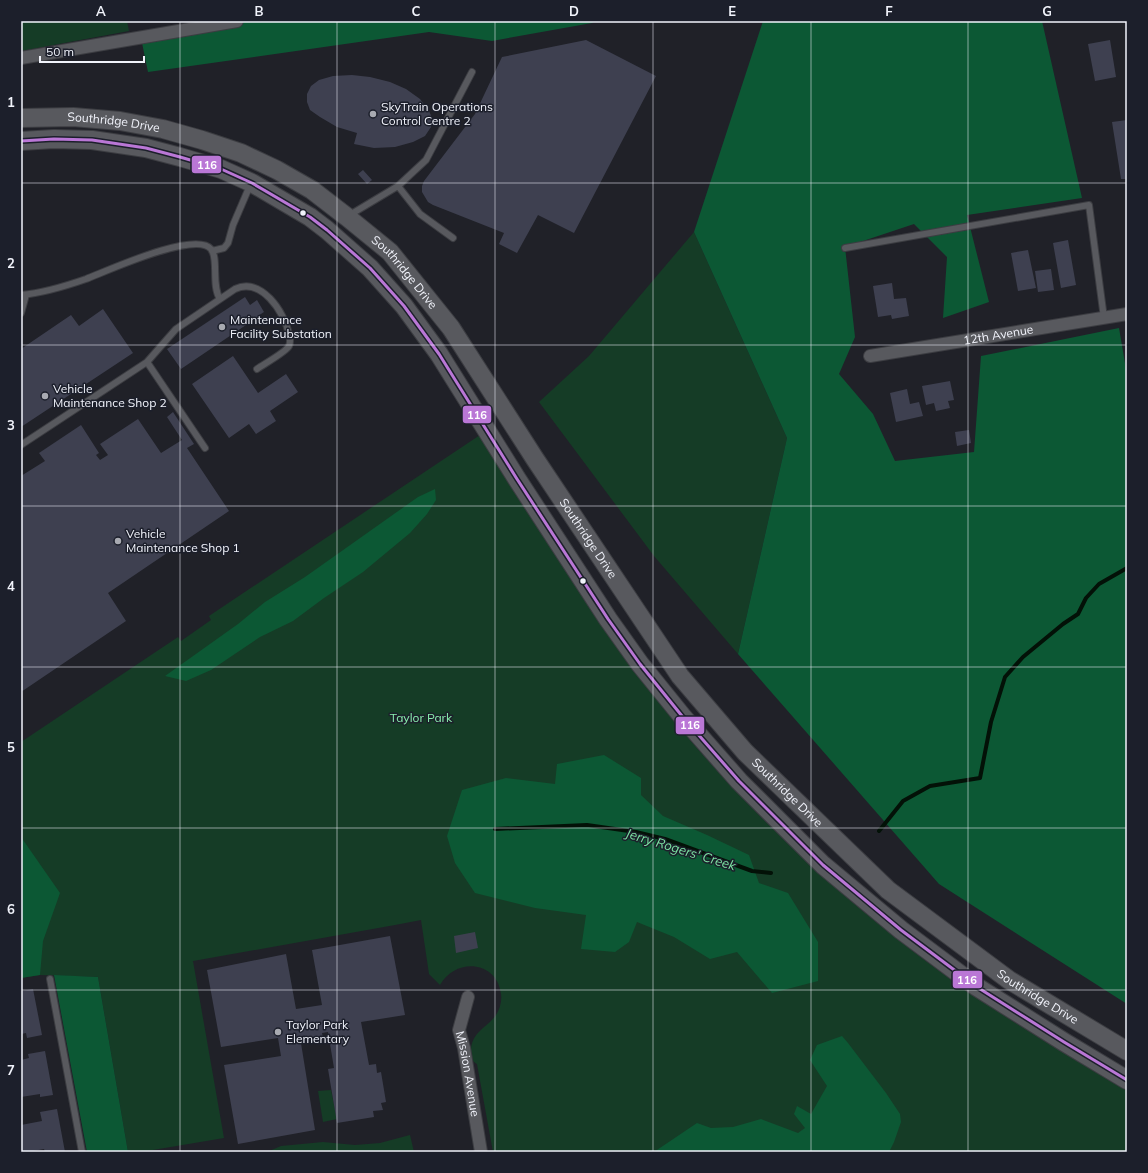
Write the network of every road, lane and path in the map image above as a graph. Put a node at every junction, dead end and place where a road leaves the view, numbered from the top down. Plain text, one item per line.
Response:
1 (237, 21) edge
2 (222, 22) edge
3 (21, 58) edge
4 (472, 72) dead end
5 (21, 118) edge
6 (21, 141) edge
7 (252, 183) junction
8 (398, 186) junction
9 (347, 216) junction
10 (310, 217) junction
11 (453, 238) dead end
12 (845, 248) dead end
13 (212, 251) junction
14 (23, 295) edge
15 (220, 299) junction
16 (21, 313) edge
17 (1127, 314) edge
18 (1104, 318) junction
19 (870, 356) dead end
20 (147, 362) junction
21 (257, 369) dead end
22 (21, 445) edge
23 (205, 448) dead end
24 (50, 978) dead end
25 (468, 997) dead end
26 (1127, 1051) edge
27 (1127, 1080) edge
28 (82, 1152) edge
29 (481, 1152) edge

1 - 2 street
2 - 3 street
4 - 8 lane
5 - 9 main road, Southridge Drive
6 - 7 main road, Southridge Drive
7 - 10 main road, Southridge Drive
7 - 13 lane
8 - 9 lane
8 - 11 lane
9 - 10 main road
9 - 26 main road, Southridge Drive
10 - 27 main road, Southridge Drive
12 - 18 lane
13 - 14 lane
13 - 15 lane
14 - 16 lane
15 - 20 lane
15 - 21 lane
17 - 18 street, 12th Avenue
18 - 19 street, 12th Avenue
20 - 22 lane
20 - 23 lane
24 - 28 lane
25 - 29 street, Mission Avenue

